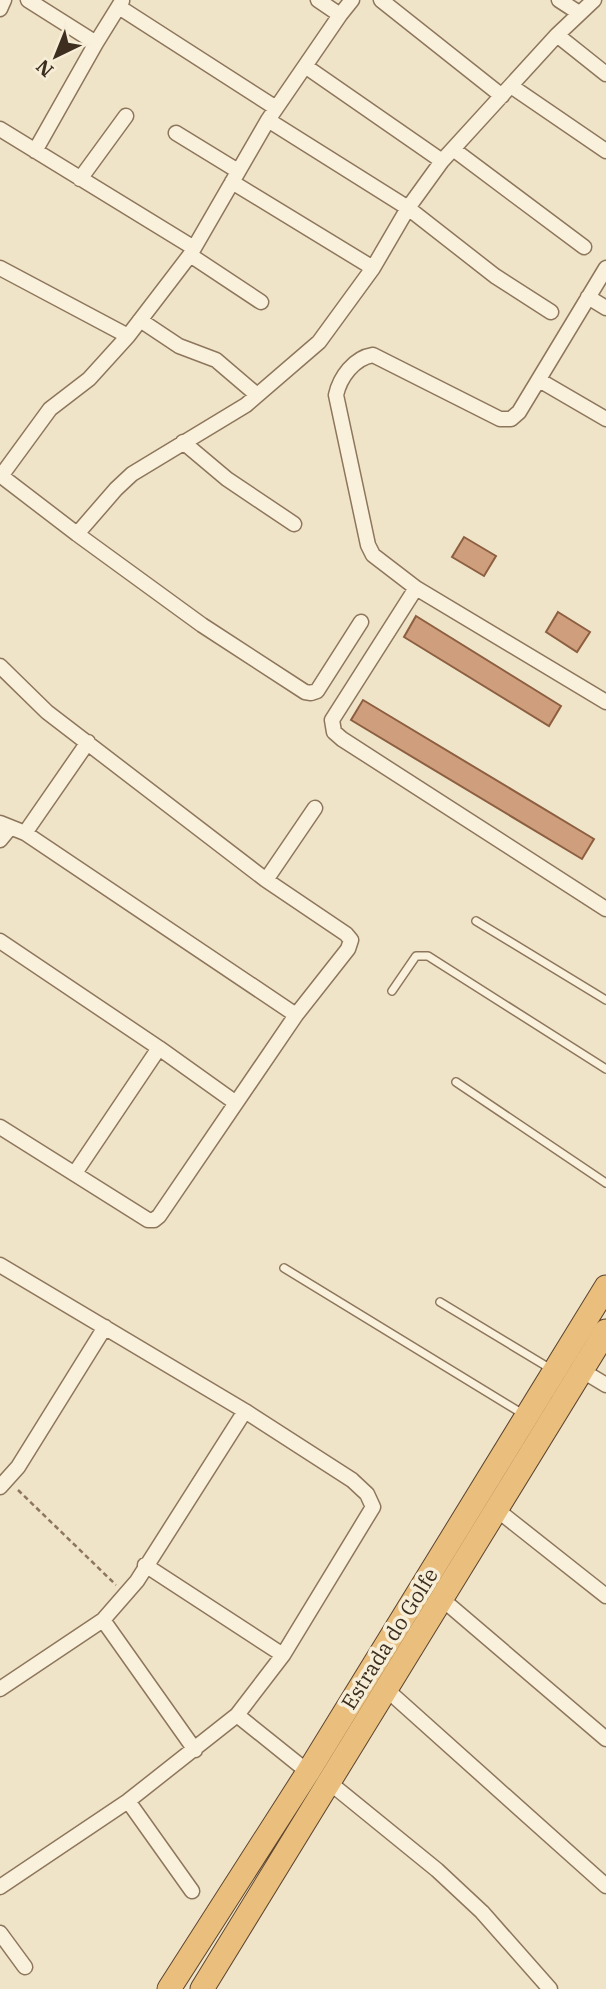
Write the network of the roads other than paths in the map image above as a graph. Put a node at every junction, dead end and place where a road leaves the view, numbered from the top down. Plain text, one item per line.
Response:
1 (4, 0) edge
2 (28, 0) edge
3 (318, 0) edge
4 (352, 0) edge
5 (381, 0) edge
6 (559, 0) edge
7 (594, 0) edge
8 (121, 3) edge
9 (0, 9) edge
10 (579, 13) junction
11 (340, 15) junction
12 (557, 35) junction
13 (96, 43) junction
14 (305, 66) junction
15 (606, 74) edge
16 (506, 91) junction
17 (272, 114) junction
18 (126, 116) dead end
19 (0, 129) edge
20 (176, 133) dead end
21 (453, 149) junction
22 (606, 151) edge
23 (35, 152) junction
24 (442, 161) junction
25 (235, 177) junction
26 (80, 179) junction
27 (408, 208) junction
28 (583, 247) dead end
29 (192, 251) junction
30 (0, 268) edge
31 (373, 268) junction
32 (606, 268) edge
33 (588, 297) junction
34 (261, 302) dead end
35 (606, 308) edge
36 (551, 312) dead end
37 (140, 320) junction
38 (128, 336) junction
39 (539, 380) junction
40 (257, 395) junction
41 (606, 419) edge
42 (183, 442) junction
43 (1, 475) edge
44 (294, 524) dead end
45 (77, 534) junction
46 (416, 588) junction
47 (361, 622) dead end
48 (0, 666) edge
49 (606, 702) edge
50 (88, 742) junction
51 (315, 808) dead end
52 (3, 831) edge
53 (25, 833) junction
54 (267, 880) junction
55 (604, 904) edge
56 (476, 921) dead end
57 (0, 941) edge
58 (391, 991) dead end
59 (606, 1000) edge
60 (296, 1014) junction
61 (159, 1048) junction
62 (606, 1069) edge
63 (456, 1082) dead end
64 (236, 1103) junction
65 (0, 1127) edge
66 (75, 1172) junction
67 (606, 1183) edge
68 (0, 1265) edge
69 (284, 1268) dead end
70 (606, 1287) edge
71 (440, 1302) dead end
72 (105, 1326) junction
73 (606, 1333) edge
74 (581, 1370) junction
75 (554, 1371) junction
76 (606, 1385) edge
77 (244, 1411) junction
78 (527, 1416) junction
79 (4, 1484) edge
80 (496, 1509) junction
81 (145, 1565) junction
82 (606, 1596) edge
83 (442, 1599) junction
84 (103, 1620) junction
85 (283, 1655) junction
86 (0, 1689) edge
87 (386, 1689) junction
88 (237, 1715) junction
89 (606, 1739) edge
90 (195, 1750) junction
91 (308, 1772) junction
92 (330, 1783) junction
93 (128, 1801) junction
94 (606, 1886) edge
95 (0, 1887) edge
96 (192, 1891) dead end
97 (0, 1933) edge
98 (25, 1967) dead end
99 (169, 1989) edge
100 (202, 1989) edge
101 (550, 1989) edge

1 - 9 street
2 - 13 street
3 - 11 street
4 - 11 street
5 - 16 street
6 - 10 street
7 - 10 street
8 - 13 street
8 - 17 street
10 - 12 street
11 - 14 street
12 - 15 street
12 - 16 street
13 - 23 street
14 - 17 street
14 - 24 street
16 - 21 street
16 - 22 street
17 - 25 street
17 - 27 street
18 - 26 street
19 - 23 street
20 - 25 street
21 - 24 street
21 - 28 street
23 - 26 street
24 - 27 street
25 - 29 street
25 - 31 street
26 - 29 street
27 - 31 street
27 - 36 street
29 - 34 street
29 - 37 street
30 - 38 street
31 - 40 street
32 - 33 street
33 - 35 street
33 - 39 street
37 - 38 street
37 - 40 street
38 - 43 street
39 - 41 street
39 - 46 street
40 - 42 street
42 - 44 street
42 - 45 street
43 - 45 street
45 - 47 street
46 - 49 street
46 - 55 street
48 - 50 street
50 - 53 street
50 - 54 street
51 - 54 street
52 - 53 street
53 - 60 street
54 - 60 street
56 - 59 lane
57 - 61 street
58 - 62 lane
60 - 64 street
61 - 64 street
61 - 66 street
63 - 67 lane
64 - 66 street
65 - 66 street
68 - 72 street
69 - 78 lane
70 - 75 highway, Estrada do Golfe
71 - 75 lane
72 - 77 street
72 - 79 street
73 - 74 highway, Estrada do Golfe
74 - 76 street
74 - 80 highway, Estrada do Golfe
75 - 78 highway, Estrada do Golfe
77 - 81 street
77 - 85 street
78 - 91 highway, Estrada do Golfe
80 - 82 street
80 - 83 highway, Estrada do Golfe
81 - 84 street
81 - 85 street
83 - 87 highway, Estrada do Golfe
83 - 89 street
84 - 86 street
84 - 90 street
85 - 88 street
87 - 92 highway, Estrada do Golfe
87 - 94 street
88 - 90 street
88 - 91 street
90 - 93 street
91 - 99 highway, Estrada do Golfe
92 - 100 highway, Estrada do Golfe
92 - 101 street
93 - 95 street
93 - 96 street
97 - 98 street

